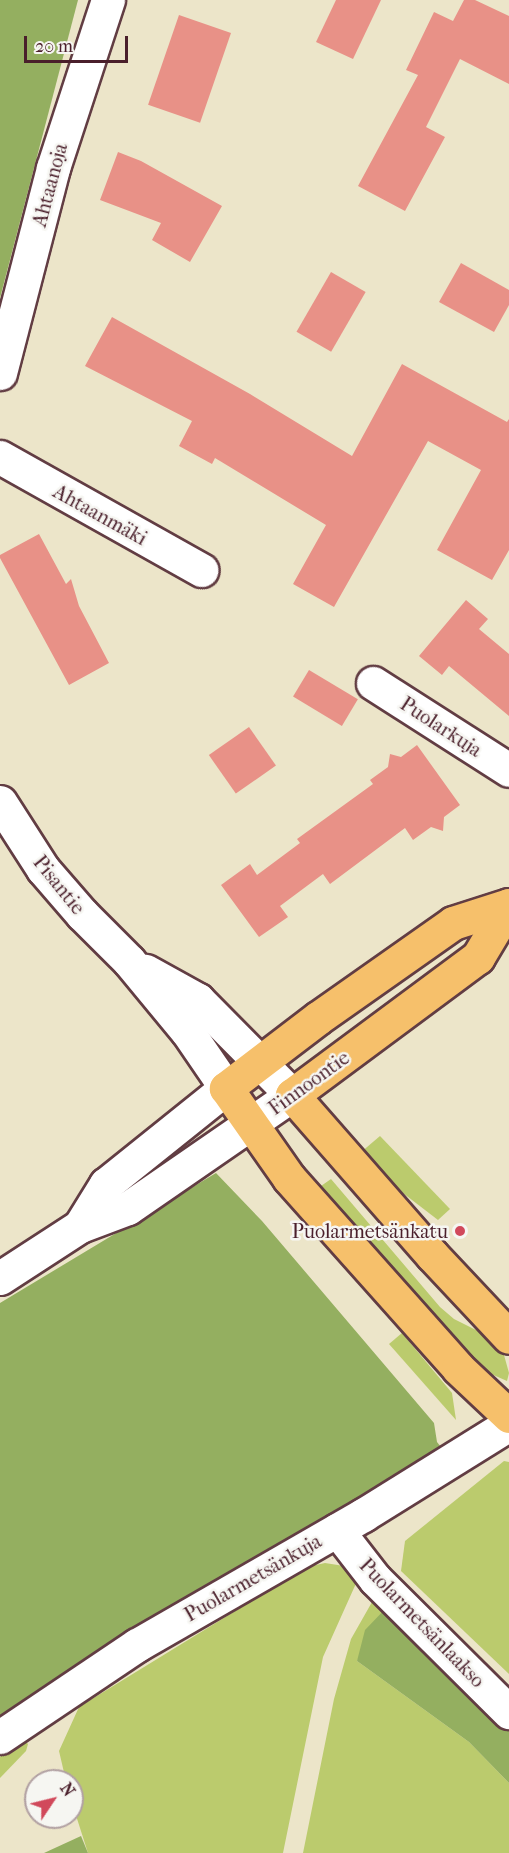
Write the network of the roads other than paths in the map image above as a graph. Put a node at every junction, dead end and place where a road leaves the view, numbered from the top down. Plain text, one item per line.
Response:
1 (108, 0) edge
2 (0, 373) edge
3 (0, 457) edge
4 (201, 570) dead end
5 (374, 683) dead end
6 (509, 770) edge
7 (0, 802) edge
8 (509, 905) edge
9 (129, 961) junction
10 (260, 1062) junction
11 (226, 1088) junction
12 (292, 1095) junction
13 (252, 1125) junction
14 (80, 1226) junction
15 (0, 1278) edge
16 (509, 1337) edge
17 (509, 1416) edge
18 (509, 1424) edge
19 (337, 1530) junction
20 (509, 1712) edge
21 (0, 1737) edge

1 - 2 street, Ahtaanoja
3 - 4 street, Ahtaanmäki
5 - 6 street, Puolarkuja
7 - 9 street, Pisantie
8 - 10 main road, Finnoontie
8 - 12 main road, Finnoontie
9 - 10 street, Pisantie
9 - 11 street, Pisantie
10 - 11 main road, Finnoontie
10 - 12 street
11 - 13 main road
11 - 14 street, Finnoontie
12 - 13 street, Finnoontie
12 - 16 main road
13 - 14 street, Finnoontie
13 - 17 main road
14 - 15 street, Finnoontie
18 - 19 street, Puolarmetsänkuja
19 - 20 street, Puolarmetsänlaakso
19 - 21 street, Puolarmetsänkuja

